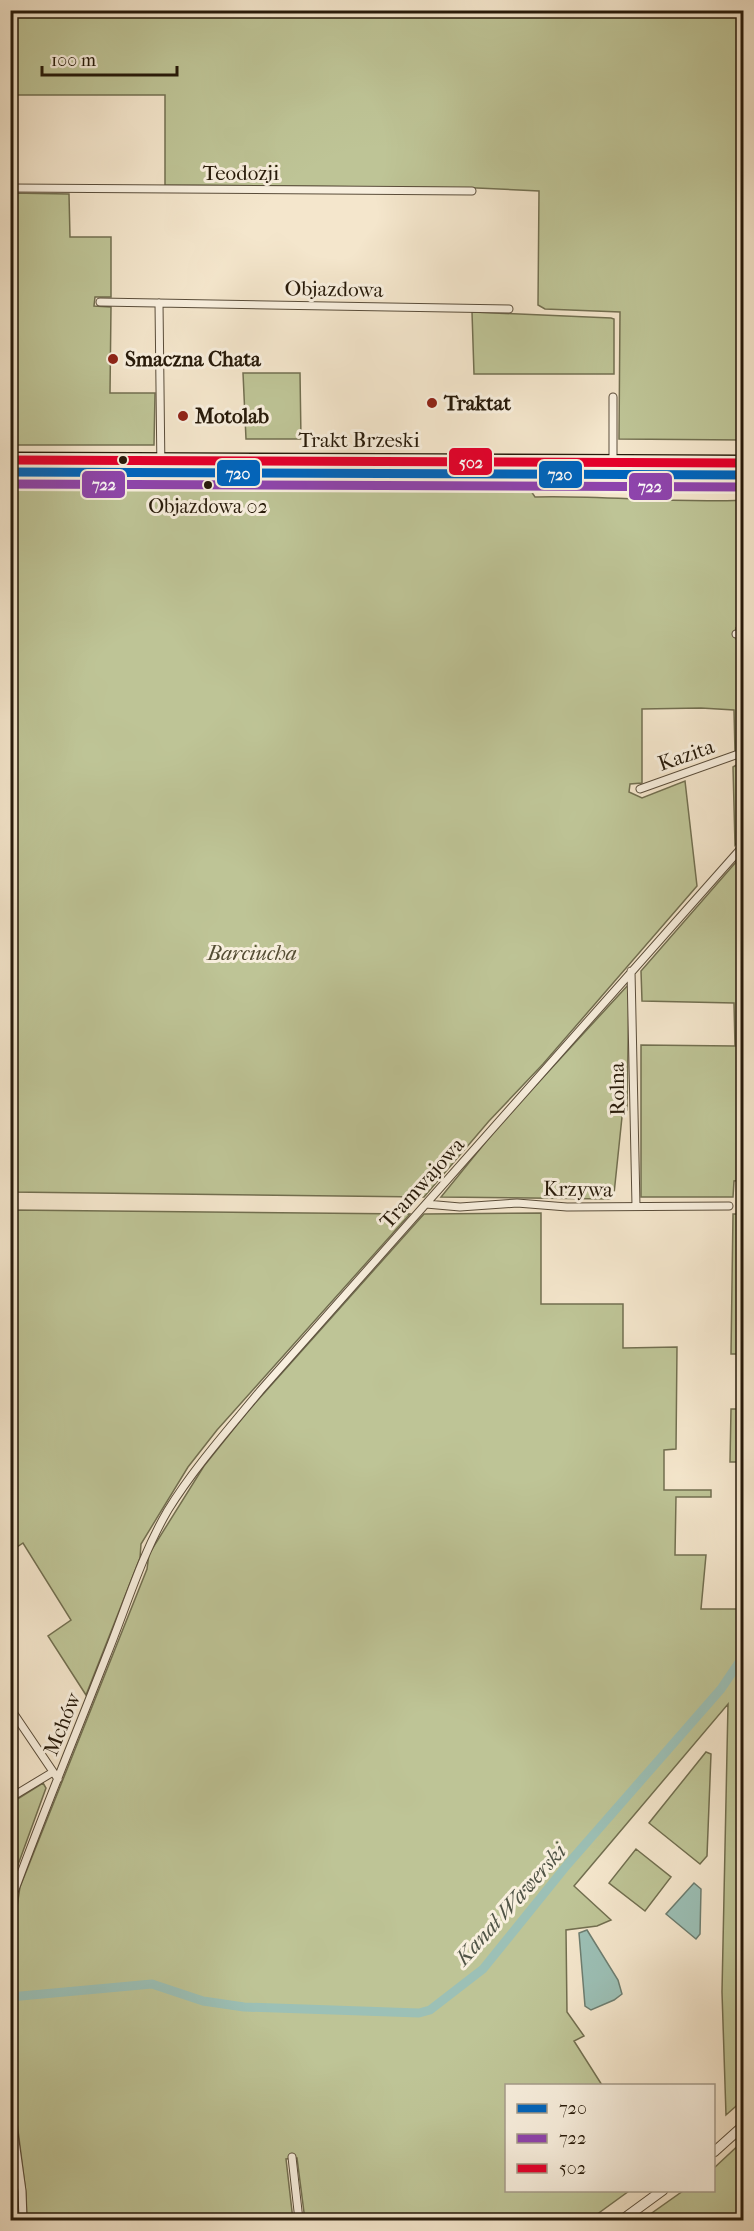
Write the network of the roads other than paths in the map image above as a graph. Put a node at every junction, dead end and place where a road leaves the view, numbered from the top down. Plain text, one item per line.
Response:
1 (10, 188) edge
2 (472, 191) dead end
3 (100, 302) dead end
4 (159, 303) junction
5 (509, 309) dead end
6 (613, 397) dead end
7 (10, 458) edge
8 (160, 459) junction
9 (613, 461) junction
10 (744, 461) edge
11 (10, 472) edge
12 (161, 473) junction
13 (744, 475) edge
14 (744, 752) edge
15 (640, 789) dead end
16 (744, 845) edge
17 (632, 971) junction
18 (426, 1204) junction
19 (636, 1206) junction
20 (729, 1206) dead end
21 (145, 1557) joint
22 (10, 1708) edge
23 (53, 1772) junction
24 (58, 1779) junction
25 (10, 1798) edge
26 (10, 1903) edge
27 (10, 2105) edge
28 (744, 2125) edge
29 (715, 2150) edge
30 (292, 2157) dead end
31 (660, 2192) edge
32 (22, 2220) edge
33 (299, 2220) edge
34 (622, 2220) edge

1 - 2 street, Teodozji
3 - 4 street, Objazdowa
4 - 5 street, Objazdowa
4 - 8 street
6 - 9 street
7 - 8 main road, Trakt Brzeski
8 - 9 main road, Trakt Brzeski
8 - 12 street
9 - 10 main road, Trakt Brzeski
11 - 12 main road, Trakt Brzeski
12 - 13 main road, Trakt Brzeski
14 - 15 street, Kazita
16 - 17 street, Tramwajowa
17 - 18 street, Tramwajowa
17 - 19 street, Rolna
18 - 19 street, Krzywa
18 - 21 street, Tramwajowa
19 - 20 street, Krzywa
21 - 24 street, Mchów
22 - 23 street
23 - 24 street
23 - 25 street
24 - 26 street, Mchów
27 - 32 street
28 - 29 street
30 - 33 street
31 - 34 street

